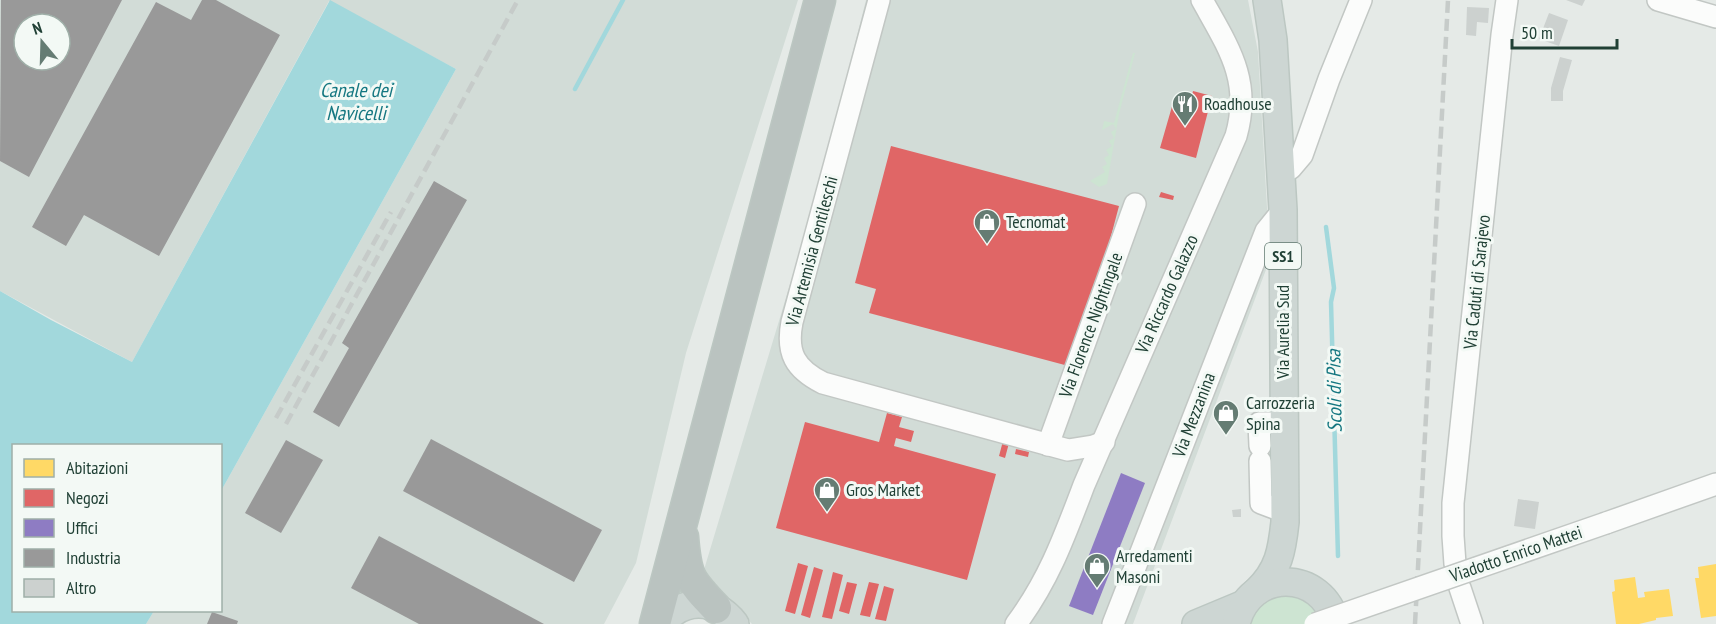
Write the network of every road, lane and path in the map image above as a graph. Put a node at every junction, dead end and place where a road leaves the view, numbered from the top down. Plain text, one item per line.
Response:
1 (819, 0) edge
2 (879, 0) edge
3 (1202, 0) edge
4 (1267, 0) edge
5 (1361, 0) edge
6 (1507, 0) edge
7 (1658, 0) edge
8 (1716, 16) edge
9 (1279, 176) junction
10 (1135, 204) dead end
11 (1282, 210) junction
12 (1283, 423) junction
13 (1104, 442) junction
14 (1058, 448) junction
15 (1084, 484) junction
16 (1716, 484) edge
17 (1285, 517) junction
18 (682, 519) junction
19 (1455, 564) dead end
20 (1042, 586) junction
21 (1460, 588) dead end
22 (1313, 589) junction
23 (1246, 606) edge
24 (726, 616) edge
25 (655, 624) edge
26 (661, 624) edge
27 (1016, 624) edge
28 (1028, 624) edge
29 (1113, 624) edge
30 (1196, 624) edge
31 (1315, 624) edge
32 (1336, 624) edge
33 (1472, 624) edge

1 - 18 highway
2 - 14 street, Via Artemisia Gentileschi
3 - 13 street, Via Riccardo Galazzo
4 - 9 main road, Via Aurelia Sud / SS1
5 - 9 street
6 - 19 street, Via Caduti di Sarajevo
7 - 8 street
9 - 11 main road, Via Aurelia Sud / SS1
10 - 14 street, Via Florence Nightingale
11 - 12 main road, Via Aurelia Sud / SS1
11 - 29 street, Via Mezzanina
12 - 17 main road, Via Aurelia Sud / SS1
12 - 17 street
13 - 14 street
13 - 15 street, Via Riccardo Galazzo
14 - 15 street
15 - 20 street, Via Riccardo Galazzo
16 - 31 street, Viadotto Enrico Mattei, bridge
17 - 22 main road, Via Aurelia Sud
17 - 23 main road, Via Aurelia Sud
18 - 24 highway
18 - 25 highway
20 - 27 street, Via Riccardo Galazzo
20 - 28 street, Via Riccardo Galazzo
21 - 33 street
22 - 23 main road
22 - 32 main road, Via Aurelia Sud
23 - 30 main road
24 - 26 main road

